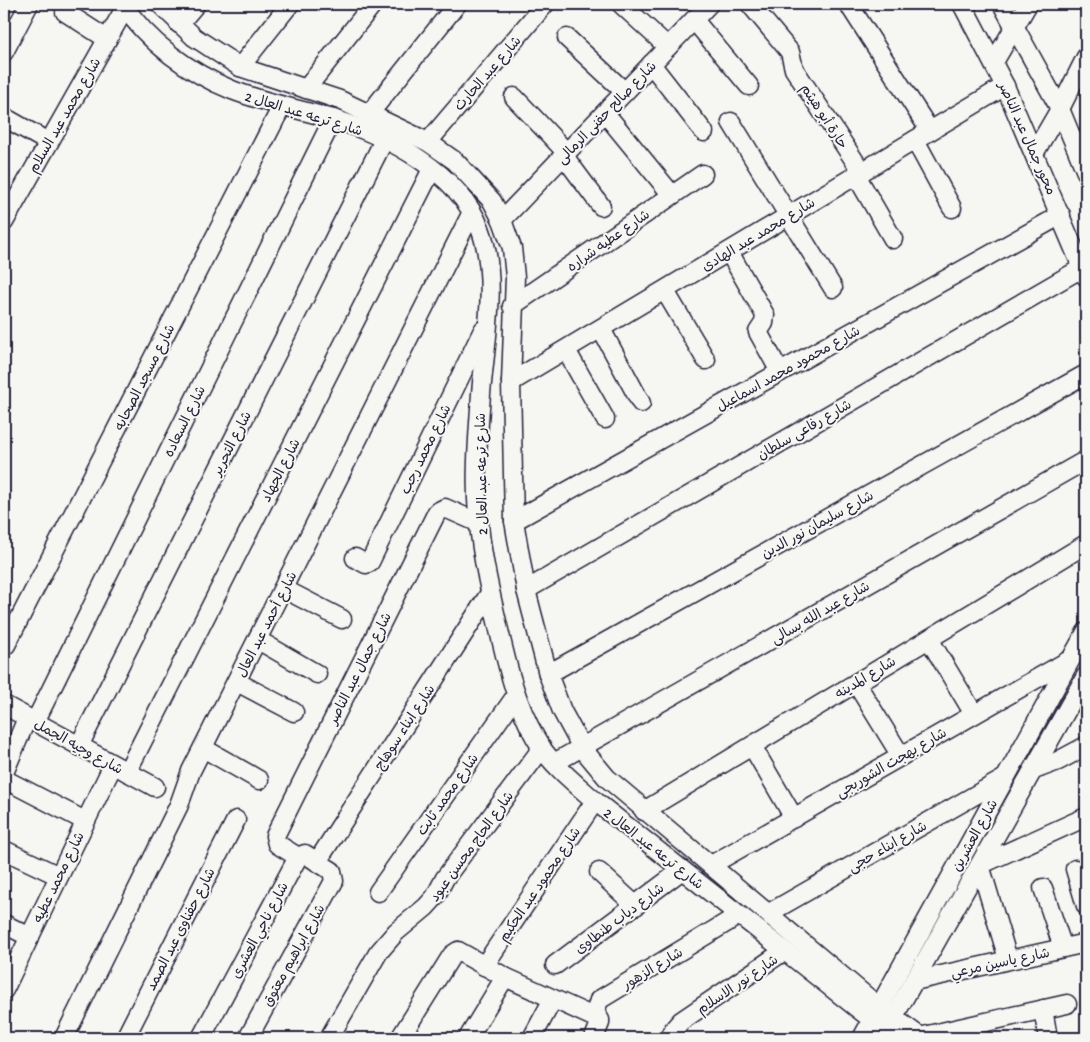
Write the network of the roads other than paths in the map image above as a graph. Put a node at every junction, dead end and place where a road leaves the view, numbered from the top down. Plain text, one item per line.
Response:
1 (29, 4) edge
2 (160, 4) edge
3 (196, 4) edge
4 (290, 4) edge
5 (373, 4) edge
6 (457, 4) edge
7 (545, 4) edge
8 (621, 4) edge
9 (709, 4) edge
10 (750, 4) edge
11 (850, 4) edge
12 (962, 4) edge
13 (1002, 4) edge
14 (1028, 4) edge
15 (124, 6) edge
16 (65, 12) dead end
17 (694, 20) junction
18 (179, 24) junction
19 (1016, 27) junction
20 (567, 38) dead end
21 (107, 39) junction
22 (668, 47) junction
23 (4, 52) edge
24 (994, 62) junction
25 (651, 64) junction
26 (240, 67) junction
27 (1084, 67) edge
28 (749, 86) dead end
29 (1005, 86) junction
30 (306, 89) junction
31 (625, 92) junction
32 (514, 97) dead end
33 (282, 106) junction
34 (1060, 110) junction
35 (370, 113) junction
36 (605, 113) junction
37 (4, 117) edge
38 (333, 119) junction
39 (731, 122) dead end
40 (704, 132) dead end
41 (922, 135) junction
42 (384, 140) junction
43 (48, 142) junction
44 (428, 142) junction
45 (1035, 152) junction
46 (566, 154) junction
47 (1085, 168) edge
48 (432, 169) junction
49 (703, 174) dead end
50 (859, 174) junction
51 (672, 195) junction
52 (601, 206) dead end
53 (952, 208) dead end
54 (6, 210) edge
55 (472, 212) junction
56 (790, 215) junction
57 (1061, 215) junction
58 (502, 220) junction
59 (893, 239) dead end
60 (729, 252) junction
61 (1084, 272) edge
62 (833, 288) dead end
63 (665, 291) junction
64 (512, 306) junction
65 (488, 321) junction
66 (601, 329) junction
67 (566, 350) junction
68 (706, 360) dead end
69 (780, 372) junction
70 (1086, 374) edge
71 (511, 382) junction
72 (641, 402) dead end
73 (605, 419) dead end
74 (1086, 460) edge
75 (514, 521) junction
76 (479, 523) junction
77 (1086, 544) edge
78 (355, 558) dead end
79 (284, 589) junction
80 (526, 590) junction
81 (490, 593) junction
82 (342, 619) dead end
83 (1086, 632) edge
84 (929, 639) junction
85 (258, 640) junction
86 (4, 646) edge
87 (1071, 659) junction
88 (317, 674) dead end
89 (548, 674) junction
90 (1086, 676) edge
91 (237, 682) junction
92 (856, 683) junction
93 (515, 697) junction
94 (4, 705) edge
95 (294, 712) dead end
96 (974, 714) junction
97 (31, 720) junction
98 (79, 746) junction
99 (752, 746) junction
100 (1086, 746) edge
101 (203, 748) junction
102 (542, 748) junction
103 (582, 748) junction
104 (901, 756) junction
105 (554, 764) junction
106 (120, 768) junction
107 (1034, 770) junction
108 (4, 774) edge
109 (1005, 778) junction
110 (4, 779) edge
111 (259, 780) dead end
112 (155, 788) dead end
113 (595, 801) junction
114 (644, 811) junction
115 (1086, 817) edge
116 (794, 818) junction
117 (236, 820) dead end
118 (85, 821) junction
119 (4, 850) edge
120 (298, 857) junction
121 (317, 862) junction
122 (712, 865) junction
123 (980, 865) junction
124 (1075, 869) dead end
125 (682, 870) junction
126 (599, 872) dead end
127 (59, 876) junction
128 (1043, 888) dead end
129 (378, 892) dead end
130 (636, 906) junction
131 (1086, 906) edge
132 (769, 914) junction
133 (739, 916) junction
134 (4, 924) edge
135 (30, 937) junction
136 (1086, 944) edge
137 (1063, 948) junction
138 (784, 951) junction
139 (1008, 959) junction
140 (555, 965) dead end
141 (484, 966) junction
142 (505, 977) junction
143 (914, 980) junction
144 (4, 990) edge
145 (553, 999) junction
146 (1067, 1004) dead end
147 (1043, 1009) junction
148 (876, 1014) junction
149 (600, 1020) junction
150 (889, 1032) edge
151 (920, 1037) edge
152 (64, 1038) edge
153 (125, 1038) edge
154 (201, 1038) edge
155 (248, 1038) edge
156 (329, 1038) edge
157 (400, 1038) edge
158 (468, 1038) edge
159 (532, 1038) edge
160 (594, 1038) edge
161 (670, 1038) edge
162 (862, 1038) edge
163 (1048, 1038) edge

1 - 23 street
2 - 18 street, شارع ترعه عبد العال 2
3 - 18 street
4 - 26 street
5 - 30 street
6 - 35 street
7 - 44 street, شارع عبد الحارث
8 - 22 street
9 - 17 street, شارع صالح حفنى الرمالى
10 - 50 street, حارة أبو هيثم
11 - 41 street
12 - 24 street, محور جمال عبد الناصر
13 - 19 street
14 - 19 street
15 - 21 street, شارع محمد عبد السلام
15 - 33 street, شارع ترعه عبد العال 2
16 - 21 street
17 - 22 street, شارع صالح حفنى الرمالى
17 - 28 street
18 - 26 street, شارع ترعه عبد العال 2
19 - 24 street
19 - 34 street
20 - 31 street
21 - 43 street, شارع محمد عبد السلام
22 - 25 street, شارع صالح حفنى الرمالى
24 - 29 street, محور جمال عبد الناصر
25 - 31 street, شارع صالح حفنى الرمالى
25 - 40 street
26 - 30 street, شارع ترعه عبد العال 2
27 - 34 street
29 - 41 street, شارع محمد عبد الهادى
29 - 45 street, محور جمال عبد الناصر
30 - 35 street, شارع ترعه عبد العال 2
31 - 36 street, شارع صالح حفنى الرمالى
32 - 46 street
33 - 38 street, شارع ترعه عبد العال 2
33 - 86 street, شارع مسجد الصحابه
34 - 45 street
34 - 47 street
35 - 44 street, شارع ترعه عبد العال 2
36 - 46 street, شارع صالح حفنى الرمالى
36 - 51 street
37 - 43 street
38 - 42 street, شارع ترعه عبد العال 2
38 - 97 street, شارع السعاده
39 - 56 street
41 - 50 street, شارع محمد عبد الهادى
41 - 53 street
42 - 48 street, شارع ترعه عبد العال 2
42 - 98 street, شارع التحرير
43 - 54 street, شارع محمد عبد السلام
44 - 58 street, شارع ترعه عبد العال 2
45 - 57 street, محور جمال عبد الناصر
46 - 52 street
46 - 58 street, شارع صالح حفنى الرمالى
48 - 55 street, شارع ترعه عبد العال 2
48 - 106 street, شارع الجهاد
49 - 51 street, شارع عطيه شراره
50 - 56 street, شارع محمد عبد الهادى
50 - 59 street, حارة أبو هيثم
51 - 64 street, شارع عطيه شراره
55 - 65 street, شارع ترعه عبد العال 2
55 - 79 street, شارع أحمد عبد العال
56 - 60 street, شارع محمد عبد الهادى
56 - 62 street
57 - 61 street, محور جمال عبد الناصر
57 - 69 street, شارع محمود محمد اسماعيل
58 - 64 street, شارع ترعه عبد العال 2
60 - 63 street, شارع محمد عبد الهادى
60 - 69 street
61 - 80 street, شارع رفاعى سلطان
63 - 66 street, شارع محمد عبد الهادى
63 - 68 street
64 - 71 street, شارع ترعه عبد العال 2
65 - 76 street, شارع ترعه عبد العال 2
65 - 78 street, شارع محمد رجب
66 - 67 street, شارع محمد عبد الهادى
66 - 72 street
67 - 71 street, شارع محمد عبد الهادى
67 - 73 street
69 - 75 street, شارع محمود محمد اسماعيل
70 - 89 street, شارع سليمان نور الدين
71 - 75 street, شارع ترعه عبد العال 2
74 - 103 street, شارع عبد الله بسالى
75 - 80 street, شارع ترعه عبد العال 2
76 - 81 street, شارع ترعه عبد العال 2
76 - 120 street, شارع جمال عبد الناصر
77 - 84 street, شارع المدينه
79 - 82 street
79 - 85 street, شارع أحمد عبد العال
80 - 89 street, شارع ترعه عبد العال 2
81 - 93 street, شارع ترعه عبد العال 2
81 - 121 street, شارع ابناء سوهاج
83 - 87 street, شارع العشرين
84 - 92 street, شارع المدينه
84 - 96 street
85 - 88 street
85 - 91 street, شارع أحمد عبد العال
87 - 96 street, شارع بهجت الشوربجى
87 - 109 street, شارع العشرين
89 - 103 street, شارع ترعه عبد العال 2
90 - 107 street, شارع العشرين
91 - 95 street
91 - 101 street, شارع أحمد عبد العال
92 - 99 street, شارع المدينه
92 - 104 street
93 - 102 street, شارع ترعه عبد العال 2
93 - 129 street, شارع محمد ثابت
94 - 97 street, شارع وجيه الجمل
96 - 104 street, شارع بهجت الشوربجى
97 - 98 street, شارع وجيه الجمل
97 - 108 street, شارع السعاده
98 - 106 street, شارع وجيه الجمل
99 - 114 street, شارع المدينه
99 - 116 street
100 - 107 street
101 - 111 street
101 - 152 street, شارع أحمد عبد العال
102 - 105 street, شارع ترعه عبد العال 2
102 - 156 street, شارع الحاج محسن عبود
103 - 105 street, شارع عبد الله بسالى
103 - 114 street, شارع ترعه عبد العال 2
104 - 116 street, شارع بهجت الشوربجى
105 - 113 street, شارع ترعه عبد العال 2
106 - 112 street, شارع وجيه الجمل
106 - 118 street, شارع محمد عطيه
107 - 123 street, شارع العشرين
109 - 132 street, شارع ابناء حجى
109 - 148 street, شارع العشرين
110 - 118 street
113 - 125 street, شارع ترعه عبد العال 2
113 - 141 street, شارع محمود عبد الحكيم
114 - 122 street, شارع ترعه عبد العال 2
115 - 123 street
116 - 122 street, شارع بهجت الشوربجى
117 - 153 street, شارع حفناوى عبد الصمد
118 - 127 street, شارع محمد عطيه
119 - 127 street
120 - 121 street
120 - 154 street, شارع ناجي العشرى
121 - 155 street, شارع ابراهيم معتوق
122 - 132 street, شارع ترعه عبد العال 2
123 - 139 street
123 - 143 street, شارع العشرين
124 - 131 street
125 - 130 street, شارع دياب طنطاوى
125 - 133 street, شارع ترعه عبد العال 2
126 - 130 street
127 - 135 street, شارع محمد عطيه
128 - 137 street
130 - 140 street, شارع دياب طنطاوى
132 - 148 street, شارع ترعه عبد العال 2
133 - 138 street, شارع ترعه عبد العال 2
133 - 149 street, شارع الزهور
134 - 135 street
135 - 144 street, شارع محمد عطيه
136 - 137 street, شارع ياسين مرعي
137 - 139 street, شارع ياسين مرعي
138 - 148 street, شارع ترعه عبد العال 2
138 - 161 street, شارع نور الاسلام
139 - 143 street, شارع ياسين مرعي
141 - 142 street
141 - 157 street
142 - 145 street
142 - 158 street
143 - 150 street, شارع العشرين
145 - 149 street
145 - 159 street
146 - 147 street
147 - 151 street
147 - 163 street
148 - 150 street, شارع ترعه عبد العال 2
148 - 162 street, شارع العشرين
149 - 160 street, شارع الزهور
150 - 151 street, شارع ترعه عبد العال 2

